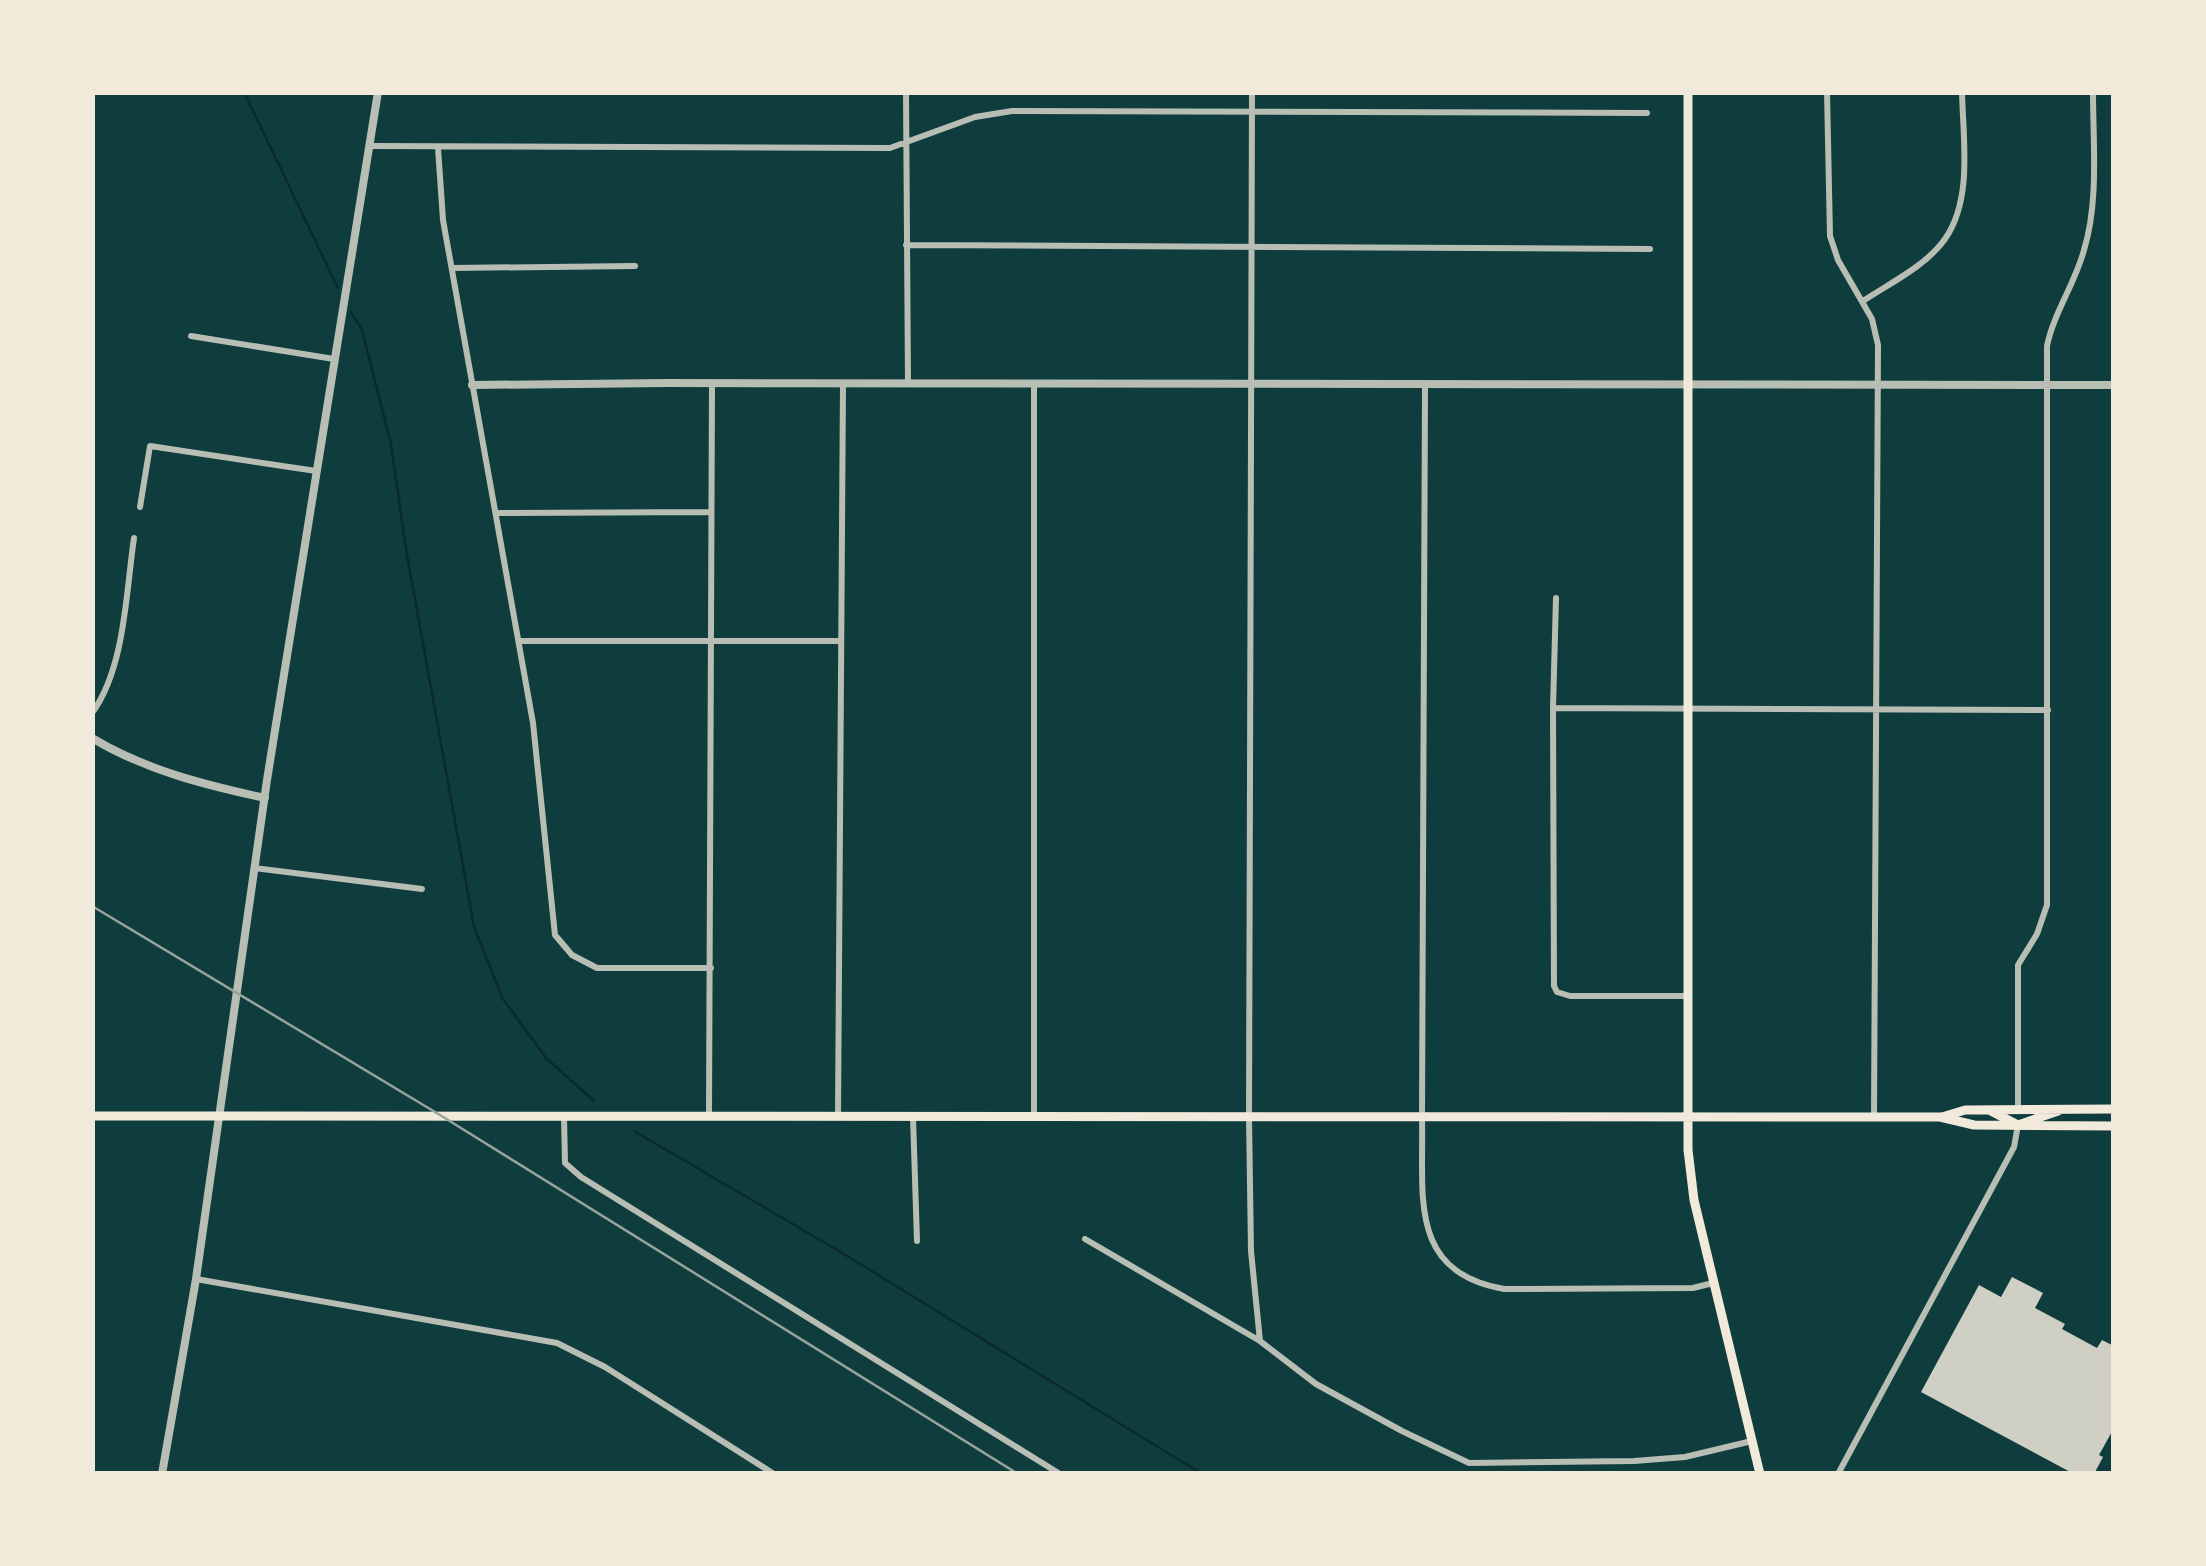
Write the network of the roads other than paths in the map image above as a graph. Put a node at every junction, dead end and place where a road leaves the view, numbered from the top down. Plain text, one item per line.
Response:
1 (378, 92) edge
2 (906, 92) edge
3 (1252, 92) edge
4 (1688, 92) edge
5 (1827, 92) edge
6 (1962, 92) edge
7 (2093, 92) edge
8 (1252, 112) junction
9 (1647, 113) dead end
10 (906, 144) junction
11 (370, 146) junction
12 (438, 148) junction
13 (906, 245) junction
14 (1252, 246) junction
15 (1650, 249) dead end
16 (634, 266) dead end
17 (452, 268) junction
18 (1863, 300) junction
19 (190, 336) dead end
20 (334, 360) junction
21 (843, 383) junction
22 (908, 383) junction
23 (1252, 383) junction
24 (712, 384) junction
25 (1034, 384) junction
26 (1424, 384) junction
27 (1690, 384) junction
28 (2048, 384) junction
29 (472, 385) junction
30 (2114, 385) edge
31 (1876, 386) junction
32 (316, 472) junction
33 (140, 507) dead end
34 (711, 512) junction
35 (496, 513) junction
36 (134, 538) dead end
37 (1556, 598) dead end
38 (519, 640) junction
39 (711, 641) junction
40 (840, 641) junction
41 (1553, 708) junction
42 (1874, 708) junction
43 (1687, 710) junction
44 (2048, 710) junction
45 (92, 713) edge
46 (92, 738) edge
47 (265, 798) junction
48 (254, 868) junction
49 (422, 890) dead end
50 (711, 968) junction
51 (1687, 996) junction
52 (2018, 1109) junction
53 (2065, 1109) junction
54 (2114, 1109) edge
55 (1988, 1110) junction
56 (92, 1116) edge
57 (220, 1116) junction
58 (564, 1117) junction
59 (709, 1117) junction
60 (838, 1117) junction
61 (914, 1117) junction
62 (1034, 1117) junction
63 (1940, 1117) junction
64 (1249, 1118) junction
65 (1422, 1118) junction
66 (1688, 1118) junction
67 (1874, 1119) junction
68 (2018, 1125) junction
69 (2114, 1126) edge
70 (1085, 1239) dead end
71 (917, 1241) dead end
72 (196, 1279) junction
73 (1713, 1283) junction
74 (1260, 1341) junction
75 (1752, 1441) junction
76 (162, 1474) edge
77 (774, 1474) edge
78 (1060, 1474) edge
79 (1760, 1474) edge
80 (1838, 1474) edge

1 - 11 street
2 - 10 street
3 - 8 street
4 - 27 main road
5 - 18 street
6 - 18 street
7 - 28 street
8 - 9 street
8 - 10 street
8 - 14 street
10 - 12 street
10 - 13 street
11 - 12 street
11 - 20 street
12 - 17 street
13 - 14 street
13 - 22 street
14 - 15 street
14 - 23 street
16 - 17 street
17 - 29 street
18 - 31 street
19 - 20 street
20 - 32 street
21 - 22 street
21 - 24 street
21 - 40 street
22 - 25 street
23 - 25 street
23 - 26 street
23 - 64 street
24 - 29 street
24 - 34 street
25 - 62 street
26 - 27 street
26 - 65 street
27 - 31 street
27 - 43 main road
28 - 30 street
28 - 31 street
28 - 44 street
29 - 35 street
31 - 42 street
32 - 33 street
32 - 47 street
34 - 35 street
34 - 39 street
35 - 38 street
36 - 45 street
37 - 41 street
38 - 39 street
38 - 50 street
39 - 40 street
39 - 50 street
40 - 60 street
41 - 43 street
41 - 51 street
42 - 43 street
42 - 44 street
42 - 67 street
43 - 51 main road
44 - 52 street
46 - 47 street
47 - 48 street
48 - 49 street
48 - 57 street
50 - 59 street
51 - 66 main road
52 - 53 main road
52 - 55 main road
53 - 54 main road
53 - 68 main road
55 - 63 main road
55 - 68 main road
56 - 57 main road
57 - 58 main road
57 - 72 street
58 - 59 main road
58 - 78 street
59 - 60 main road
60 - 61 main road
61 - 62 main road
61 - 71 street
62 - 64 main road
63 - 67 main road
63 - 68 main road
64 - 65 main road
64 - 74 street
65 - 66 main road
65 - 73 street
66 - 67 main road
66 - 73 main road
68 - 69 main road
68 - 80 street
70 - 74 street
72 - 76 street
72 - 77 street
73 - 75 main road
74 - 75 street
75 - 79 main road

